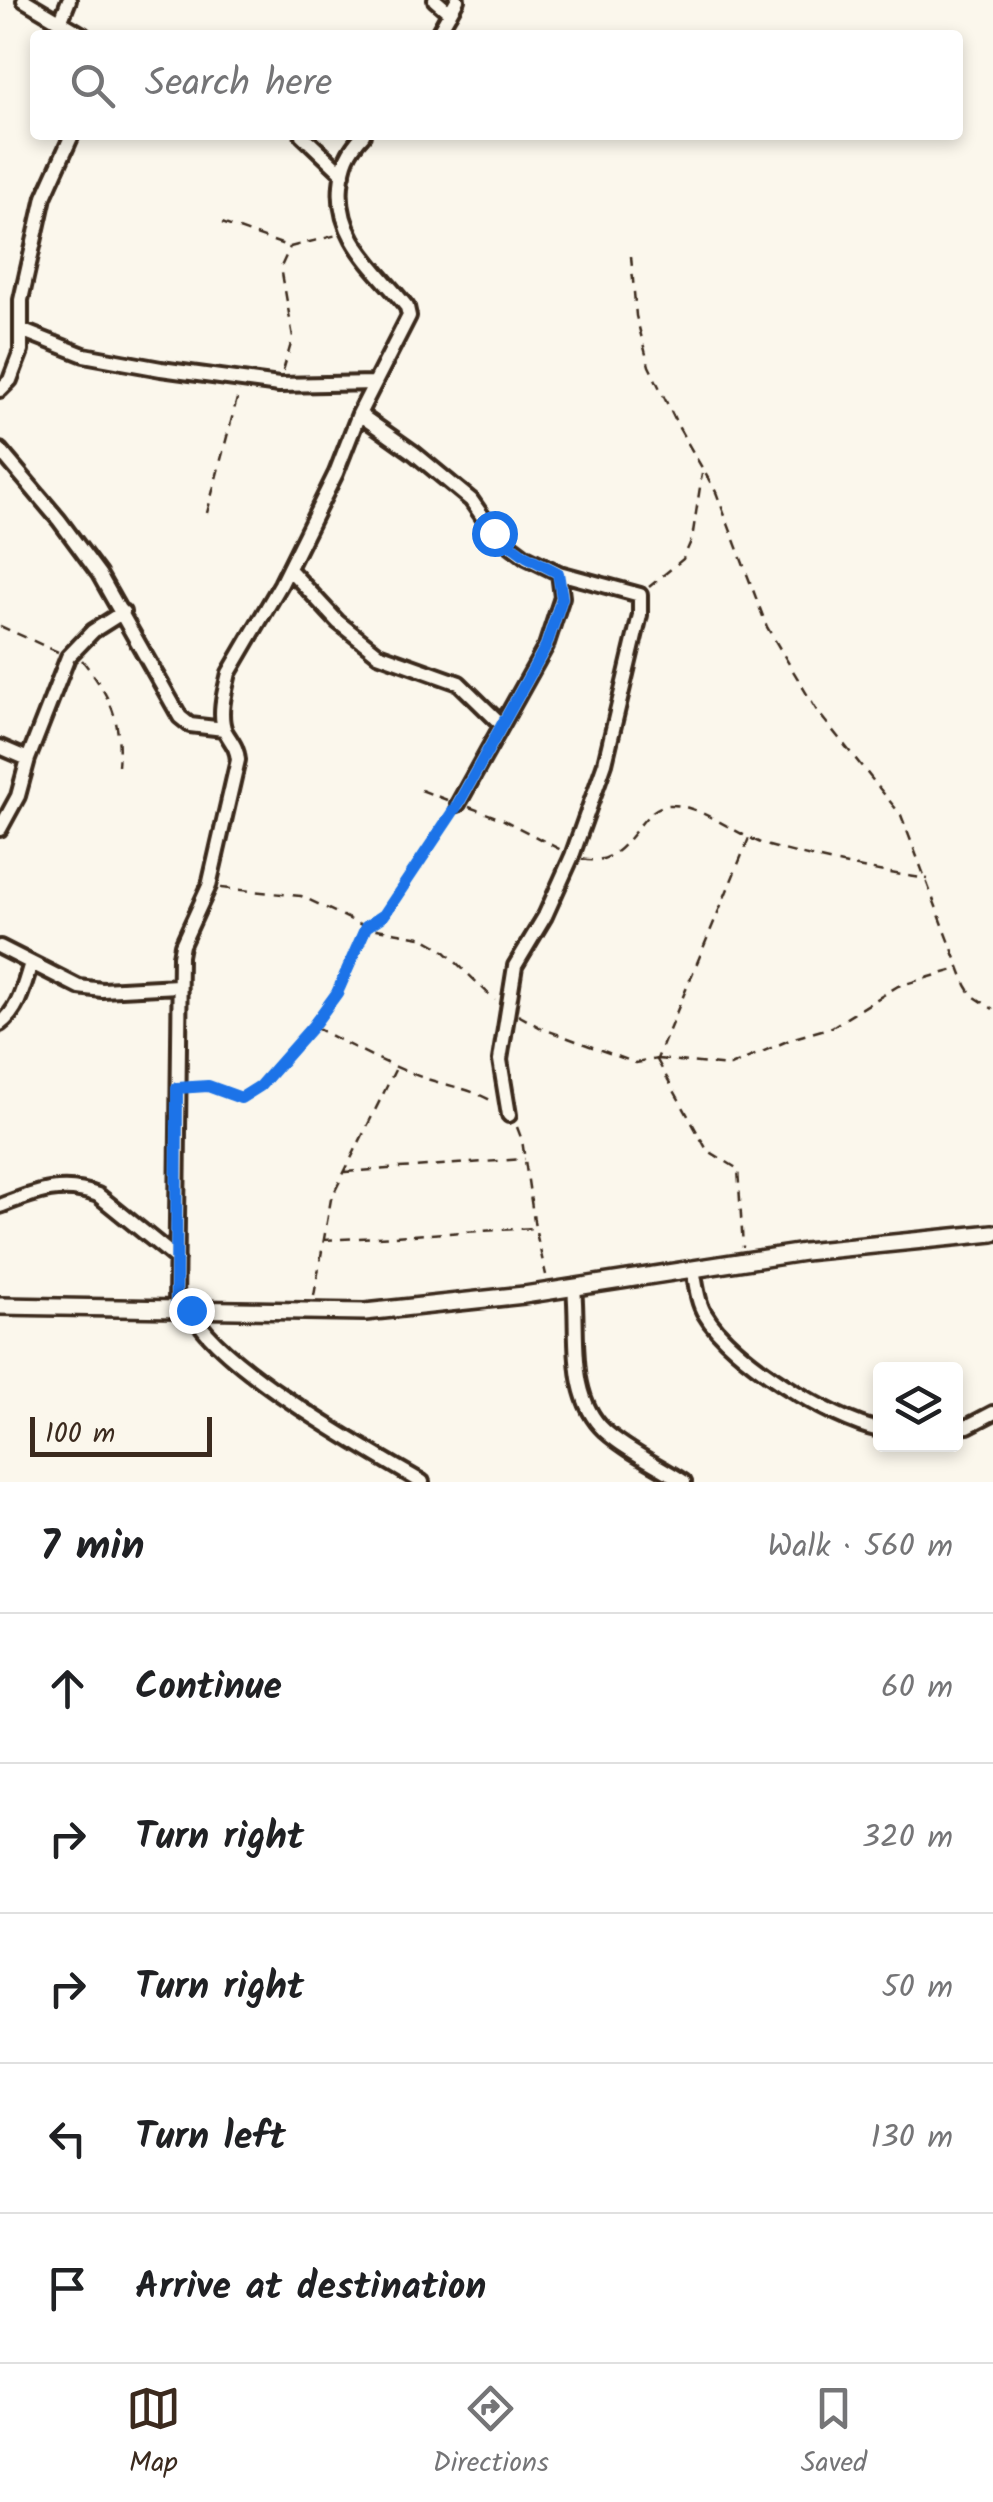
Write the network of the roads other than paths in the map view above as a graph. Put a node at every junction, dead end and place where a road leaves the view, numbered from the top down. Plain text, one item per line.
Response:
1 (24, 0) edge
2 (69, 0) edge
3 (435, 0) edge
4 (453, 6) edge
5 (61, 20) junction
6 (76, 30) edge
7 (440, 30) edge
8 (70, 140) edge
9 (307, 140) edge
10 (359, 140) edge
11 (342, 174) junction
12 (20, 330) junction
13 (374, 383) junction
14 (0, 390) edge
15 (359, 414) junction
16 (0, 450) edge
17 (288, 569) junction
18 (558, 573) junction
19 (123, 612) junction
20 (502, 725) junction
21 (224, 730) junction
22 (0, 746) edge
23 (28, 759) junction
24 (458, 804) road end
25 (0, 829) edge
26 (0, 947) edge
27 (31, 963) junction
28 (178, 986) junction
29 (0, 1024) edge
30 (509, 1115) road end
31 (0, 1206) edge
32 (993, 1233) edge
33 (177, 1259) junction
34 (693, 1268) junction
35 (574, 1288) junction
36 (0, 1306) edge
37 (184, 1308) junction
38 (993, 1413) edge
39 (963, 1427) edge
40 (873, 1429) edge
41 (422, 1482) edge
42 (684, 1482) edge

1 - 5 street
2 - 5 street
3 - 4 street
4 - 7 street
5 - 6 street
8 - 12 street
9 - 11 street
10 - 11 street
11 - 13 street
12 - 13 street
12 - 14 street
13 - 15 street
15 - 17 street
15 - 18 street
16 - 19 street
17 - 20 street
17 - 21 street
18 - 20 street
18 - 30 street
19 - 21 street
19 - 23 street
20 - 24 street
21 - 28 street
22 - 23 street
23 - 25 street
26 - 27 street
27 - 28 street
27 - 29 street
28 - 33 street
31 - 33 street
32 - 34 main road
33 - 37 street
34 - 35 main road
34 - 40 street
35 - 37 main road
35 - 42 street
36 - 37 main road
37 - 41 street
38 - 39 street

